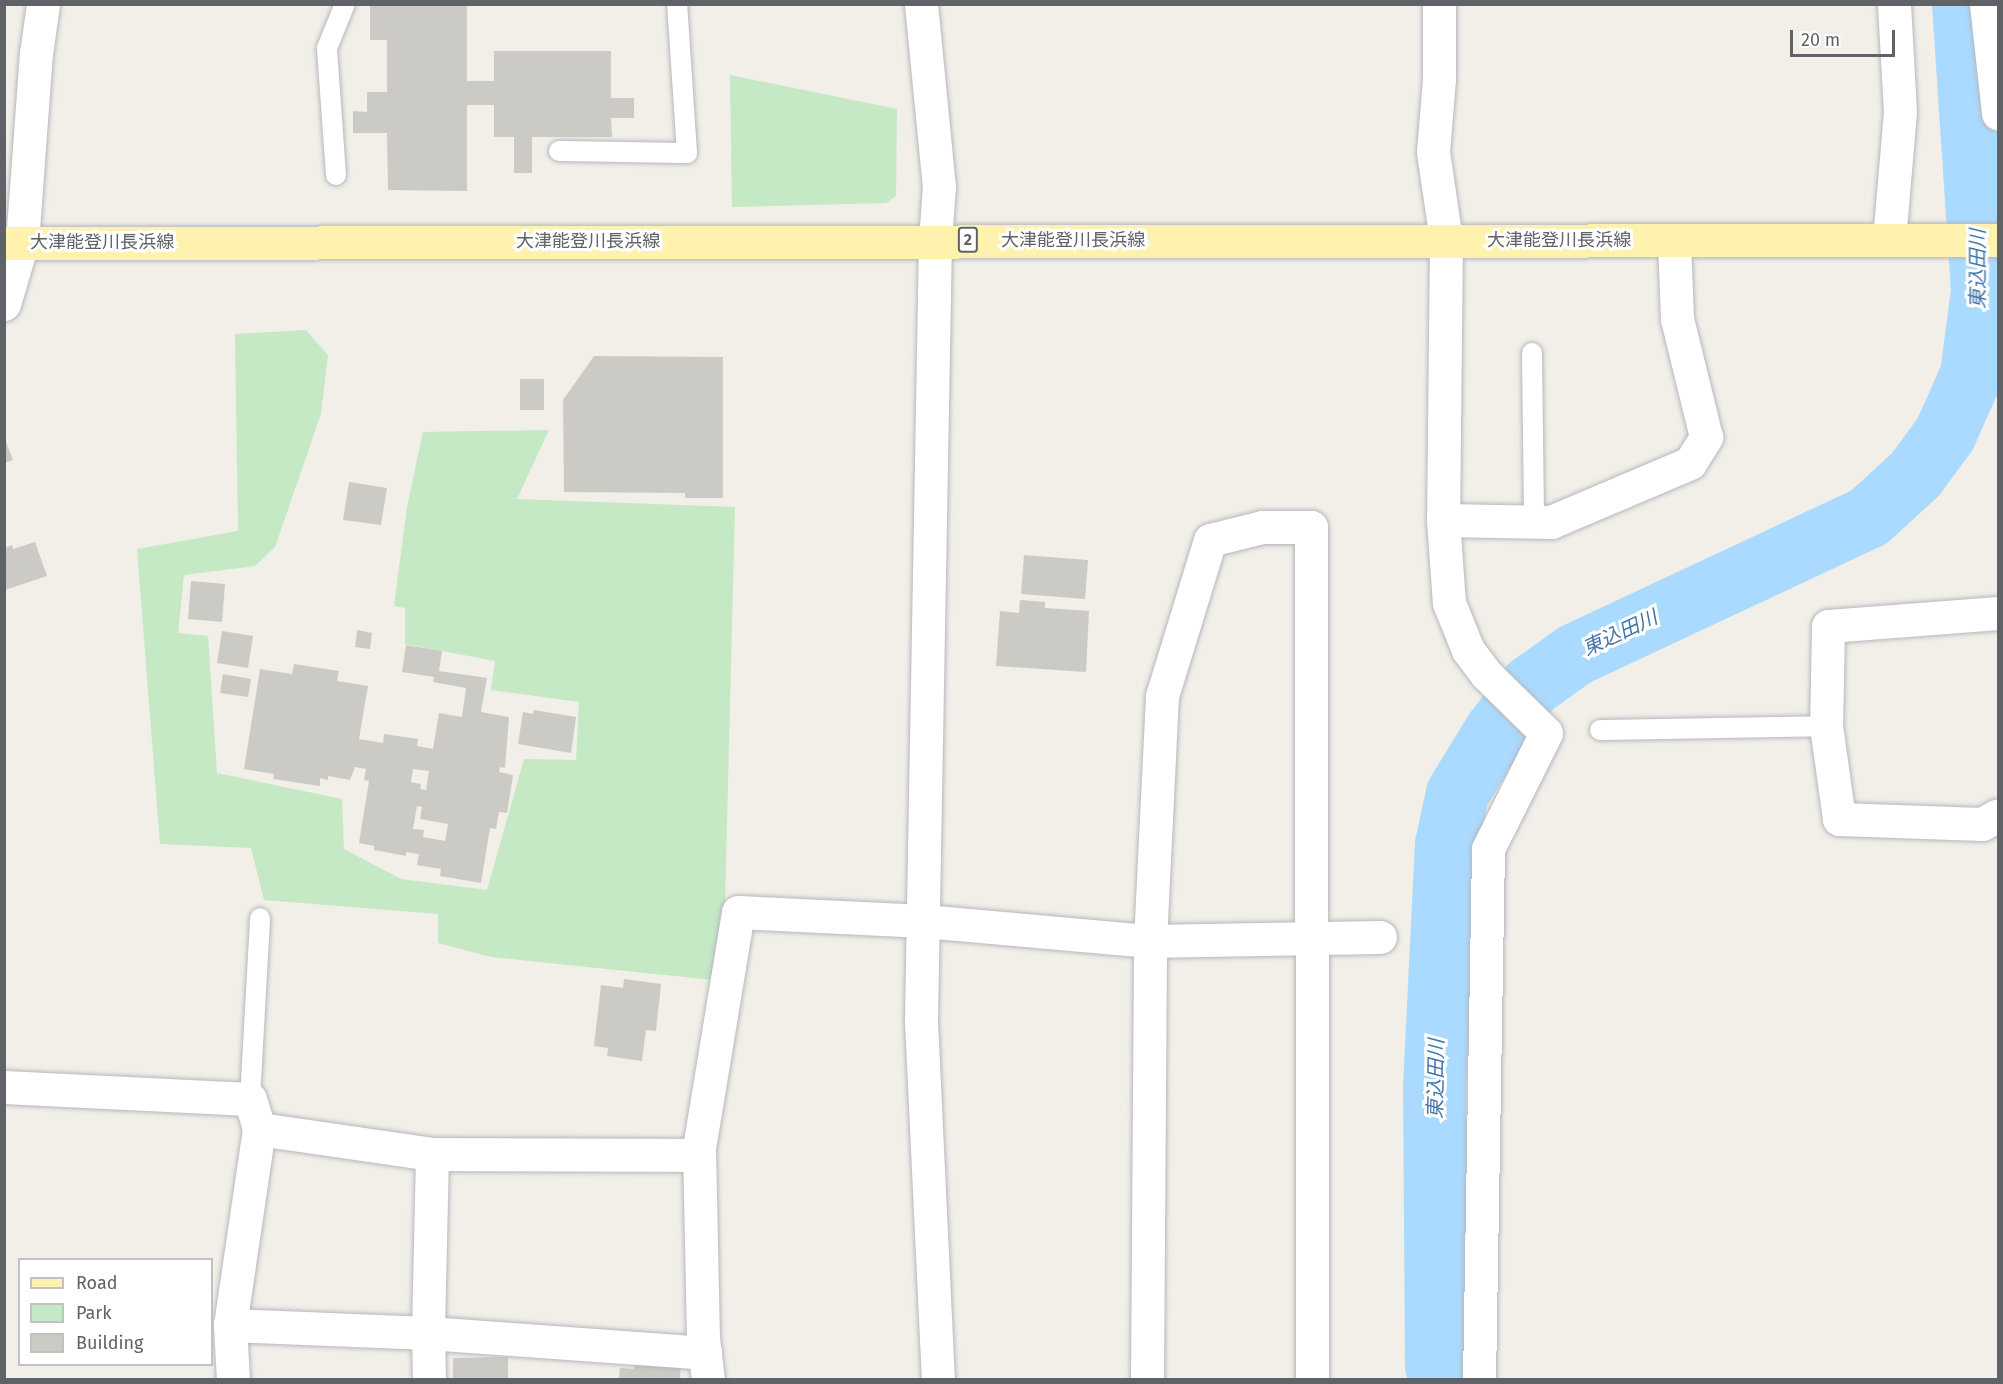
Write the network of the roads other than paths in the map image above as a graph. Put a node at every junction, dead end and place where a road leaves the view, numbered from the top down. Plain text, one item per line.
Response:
1 (43, 4) edge
2 (345, 4) edge
3 (677, 4) edge
4 (921, 4) edge
5 (1439, 4) edge
6 (1894, 4) edge
7 (1986, 4) edge
8 (1998, 113) edge
9 (559, 151) dead end
10 (336, 175) dead end
11 (935, 240) junction
12 (1446, 240) junction
13 (1674, 240) junction
14 (1889, 240) junction
15 (1998, 240) edge
16 (13, 243) edge
17 (4, 304) edge
18 (1532, 353) dead end
19 (1443, 520) junction
20 (1534, 522) junction
21 (1998, 613) edge
22 (1826, 726) junction
23 (1600, 730) dead end
24 (1998, 815) edge
25 (260, 918) dead end
26 (924, 921) junction
27 (1380, 937) dead end
28 (1311, 938) junction
29 (1150, 941) junction
30 (4, 1087) edge
31 (254, 1114) junction
32 (432, 1154) junction
33 (699, 1155) junction
34 (230, 1325) junction
35 (428, 1333) junction
36 (709, 1372) edge
37 (233, 1380) edge
38 (429, 1380) edge
39 (938, 1380) edge
40 (1147, 1380) edge
41 (1312, 1380) edge
42 (1479, 1380) edge

1 - 16 street
2 - 10 lane
3 - 9 lane
4 - 11 street
5 - 12 street
6 - 14 street
7 - 8 street
11 - 12 main road, 大津能登川長浜線 / 2
11 - 16 main road, 大津能登川長浜線 / 2
11 - 26 street
12 - 13 main road, 大津能登川長浜線 / 2
12 - 19 street
13 - 14 main road, 大津能登川長浜線 / 2
13 - 20 street
14 - 15 main road, 大津能登川長浜線 / 2
16 - 17 street
18 - 20 lane
19 - 20 street
19 - 42 street
21 - 22 street
22 - 23 lane
22 - 24 street
25 - 31 lane
26 - 29 street
26 - 33 street
26 - 39 street
27 - 28 street
28 - 29 street
28 - 29 street
28 - 41 street
29 - 40 street
30 - 31 street
31 - 32 street
31 - 34 street
32 - 33 street
32 - 35 street
33 - 36 street
34 - 35 street
34 - 37 street
35 - 36 street
35 - 38 street

